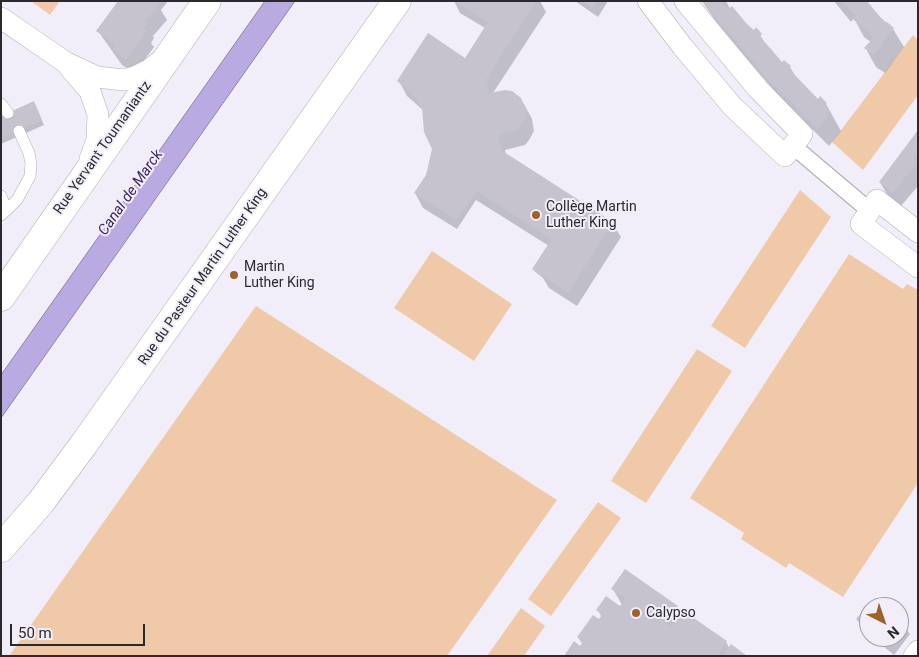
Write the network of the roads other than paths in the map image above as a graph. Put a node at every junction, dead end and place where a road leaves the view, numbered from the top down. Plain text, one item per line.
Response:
1 (207, 1) edge
2 (398, 1) edge
3 (648, 1) edge
4 (685, 1) edge
5 (1, 18) edge
6 (172, 51) junction
7 (64, 62) junction
8 (18, 131) dead end
9 (792, 146) junction
10 (78, 184) junction
11 (1, 196) edge
12 (870, 211) junction
13 (2, 215) edge
14 (918, 232) edge
15 (918, 267) edge
16 (1, 297) edge
17 (1, 548) edge
18 (918, 651) edge
19 (914, 656) edge

1 - 6 street, Rue Yervant Toumaniantz
2 - 17 street, Rue du Pasteur Martin Luther King
3 - 9 street
4 - 9 street
5 - 7 street
6 - 7 street
6 - 10 street, Rue Yervant Toumaniantz
7 - 10 street
8 - 13 lane
9 - 12 street
10 - 16 street, Rue Yervant Toumaniantz
11 - 13 lane
12 - 14 street
12 - 15 street
18 - 19 street

